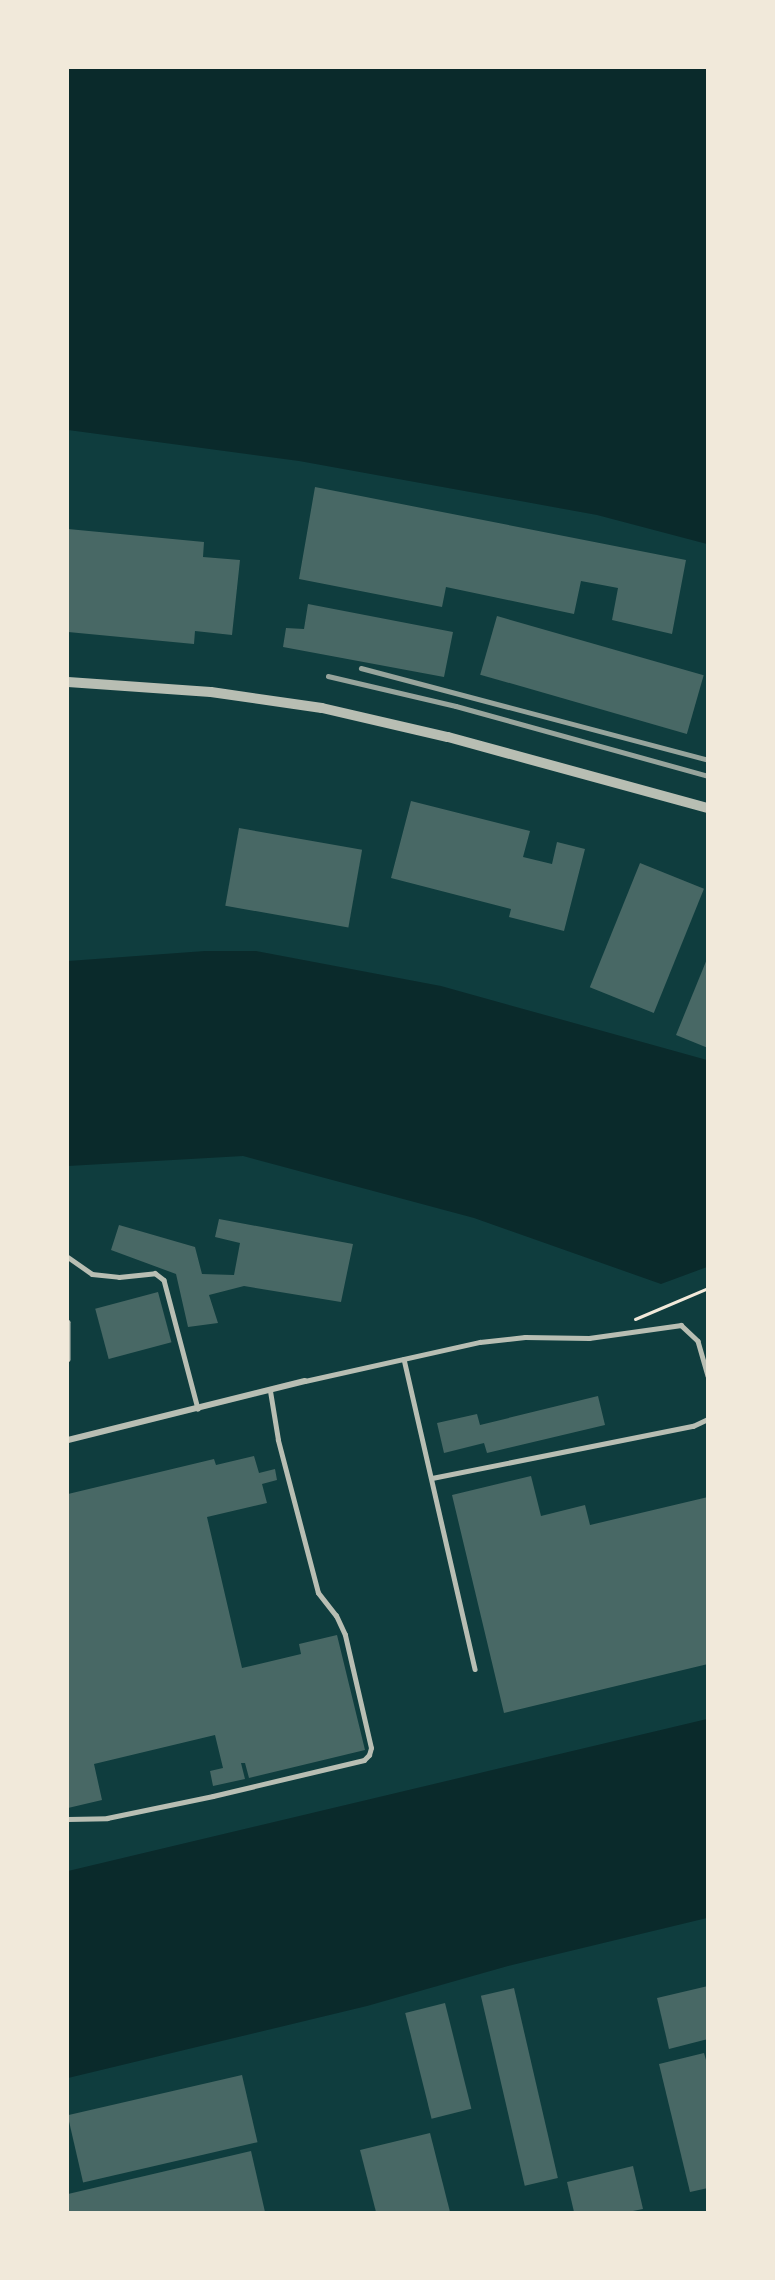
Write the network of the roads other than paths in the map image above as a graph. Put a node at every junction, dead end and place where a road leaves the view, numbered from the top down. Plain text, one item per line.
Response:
1 (68, 682) edge
2 (708, 808) edge
3 (68, 1257) edge
4 (68, 1322) edge
5 (68, 1359) edge
6 (404, 1359) junction
7 (708, 1376) edge
8 (305, 1381) joint
9 (270, 1391) junction
10 (199, 1409) junction
11 (708, 1419) edge
12 (68, 1440) edge
13 (432, 1478) junction
14 (475, 1669) dead end
15 (68, 1819) edge

1 - 2 street
3 - 10 lane
4 - 5 lane
6 - 7 lane
6 - 8 lane
6 - 13 lane
8 - 9 street
9 - 10 street
9 - 15 lane
10 - 12 street
11 - 13 lane
13 - 14 lane

